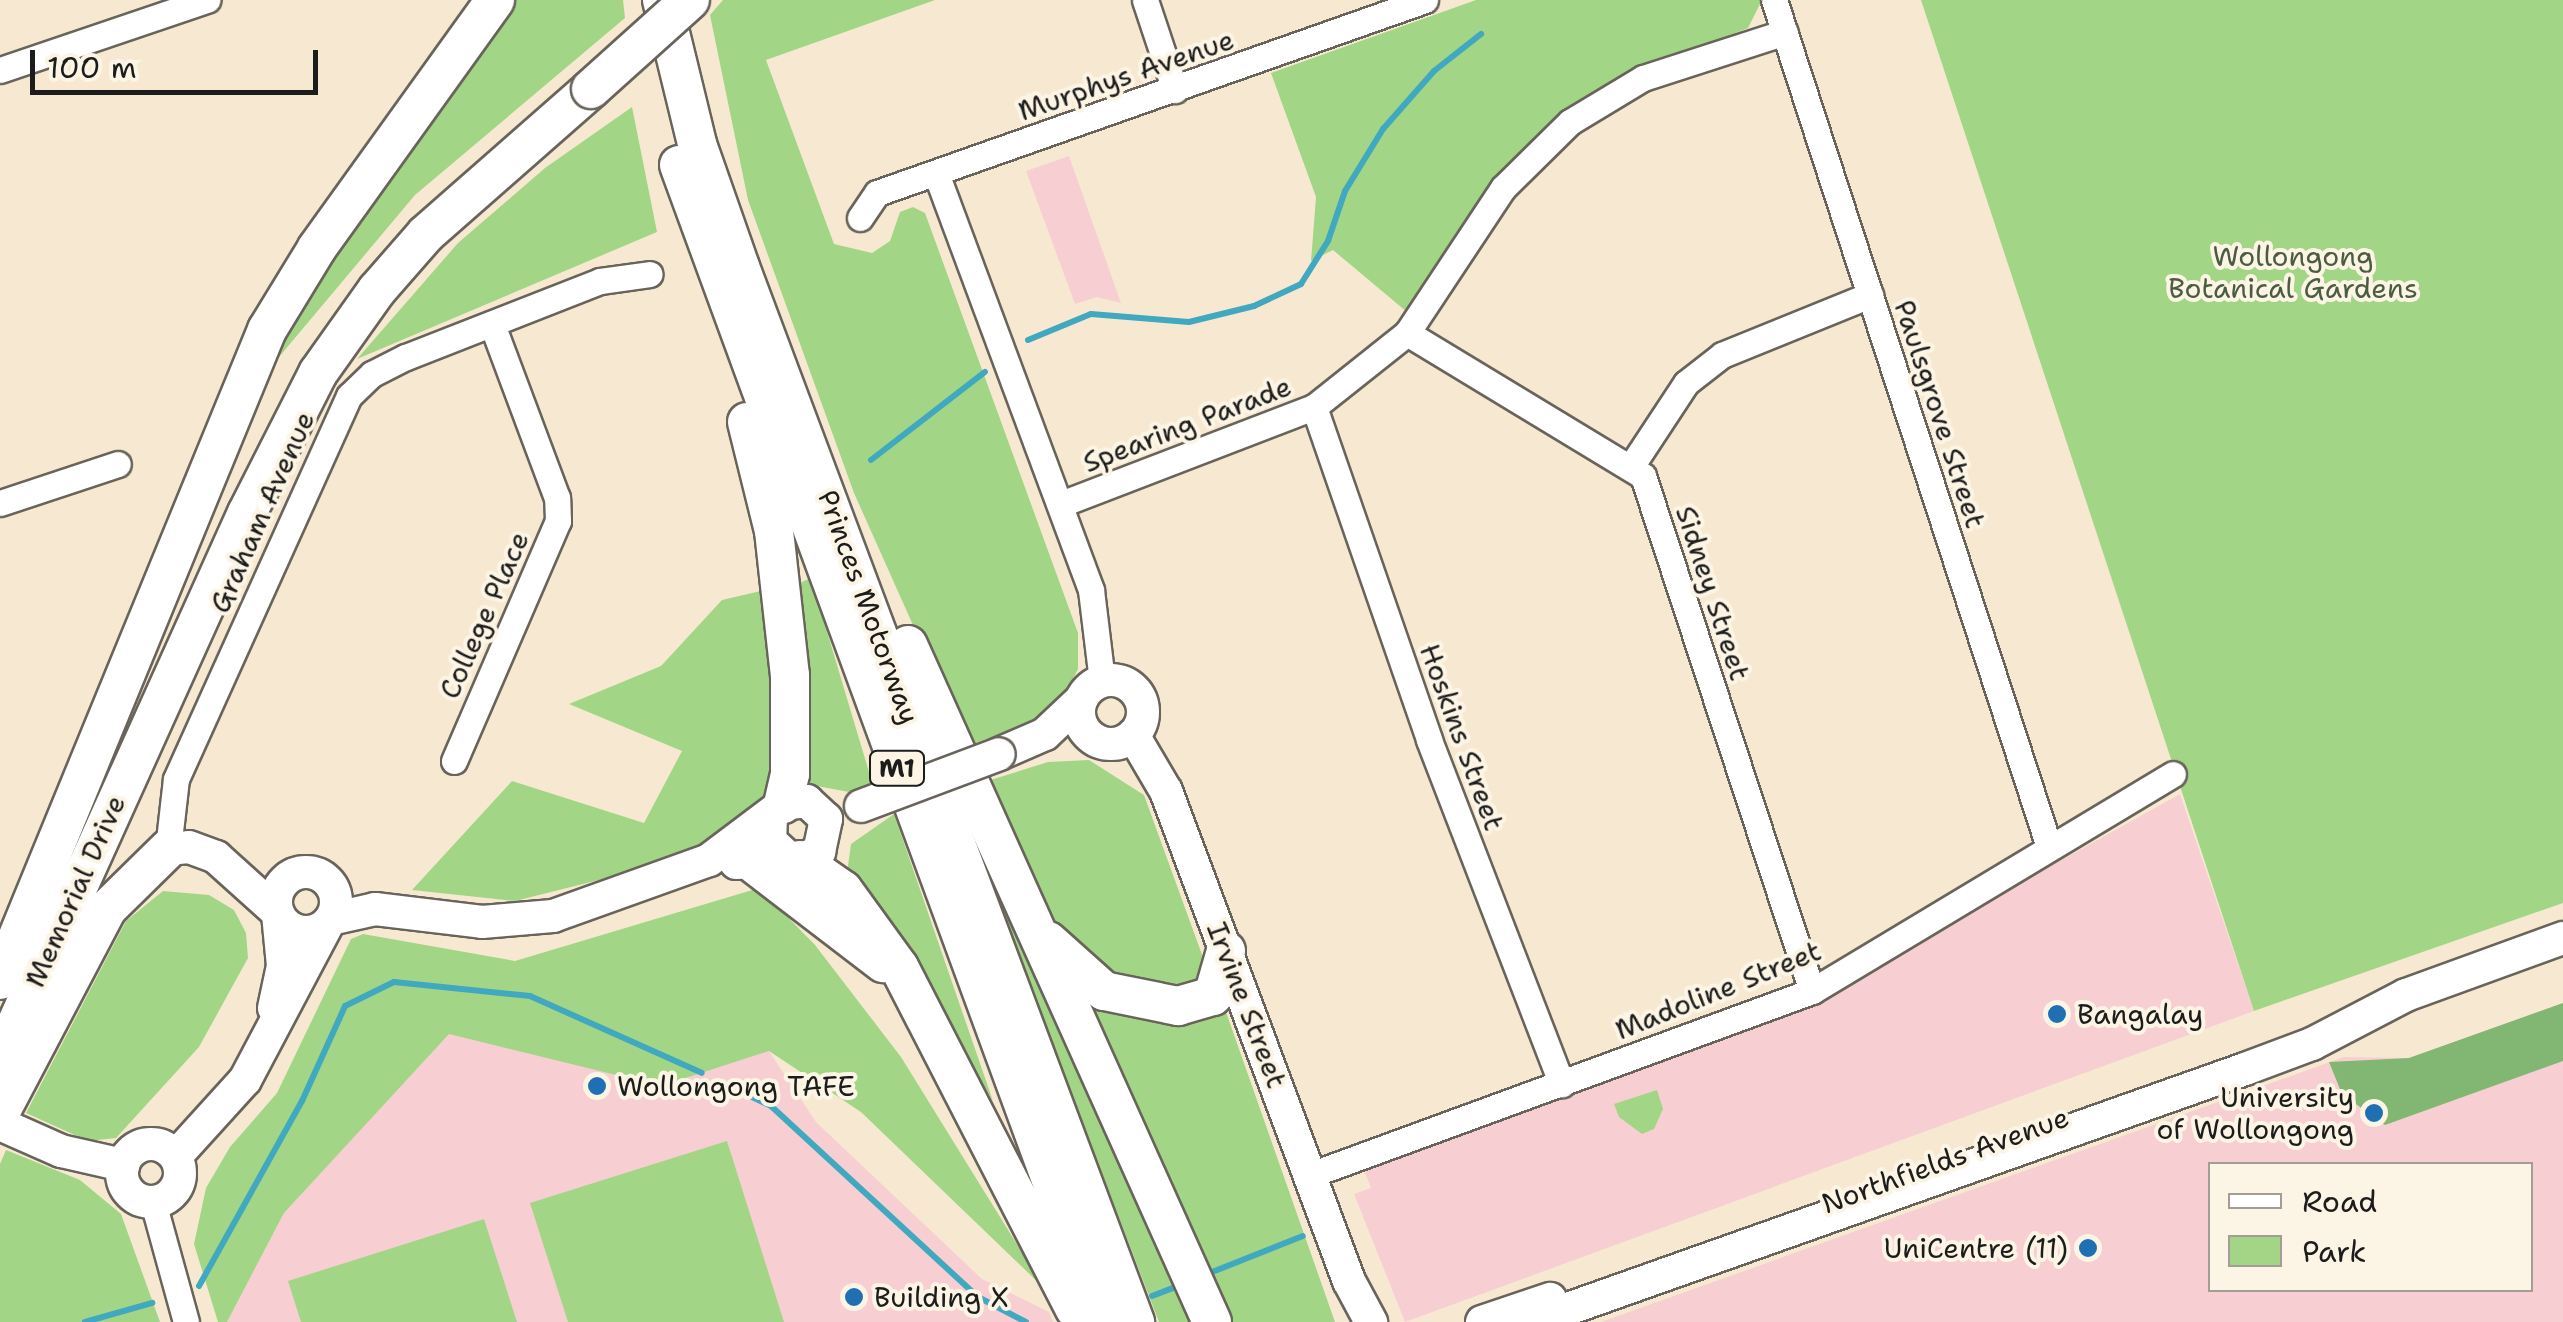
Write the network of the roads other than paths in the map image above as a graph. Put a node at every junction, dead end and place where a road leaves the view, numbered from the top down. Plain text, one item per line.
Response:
1 (208, 0) edge
2 (495, 0) edge
3 (639, 0) edge
4 (662, 0) edge
5 (690, 0) edge
6 (1145, 0) edge
7 (1424, 0) edge
8 (1774, 0) edge
9 (1785, 32) junction
10 (0, 70) edge
11 (588, 77) junction
12 (1175, 90) junction
13 (936, 174) junction
14 (693, 213) junction
15 (860, 218) dead end
16 (650, 274) dead end
17 (1870, 296) junction
18 (492, 324) junction
19 (1407, 333) junction
20 (1314, 407) junction
21 (118, 464) dead end
22 (1632, 465) junction
23 (0, 503) edge
24 (1060, 504) junction
25 (842, 532) junction
26 (1092, 690) junction
27 (1119, 739) junction
28 (1011, 749) junction
29 (454, 761) dead end
30 (90, 764) junction
31 (2173, 774) dead end
32 (789, 804) junction
33 (860, 806) junction
34 (2049, 848) junction
35 (168, 849) junction
36 (805, 854) junction
37 (222, 860) junction
38 (750, 861) junction
39 (312, 873) junction
40 (678, 874) junction
41 (398, 911) junction
42 (278, 913) junction
43 (1028, 916) junction
44 (330, 921) junction
45 (2563, 938) edge
46 (1226, 951) junction
47 (0, 980) edge
48 (1812, 992) junction
49 (2406, 995) junction
50 (931, 1023) junction
51 (0, 1060) edge
52 (258, 1060) junction
53 (1562, 1084) junction
54 (0, 1113) edge
55 (0, 1124) edge
56 (176, 1156) junction
57 (122, 1165) junction
58 (1310, 1175) junction
59 (152, 1202) junction
60 (1349, 1281) junction
61 (186, 1322) edge
62 (1081, 1322) edge
63 (1104, 1322) edge
64 (1135, 1322) edge
65 (1212, 1322) edge
66 (1352, 1322) edge
67 (1371, 1322) edge
68 (1482, 1322) edge
69 (1531, 1322) edge

1 - 10 street
2 - 30 highway
3 - 14 highway, Princes Motorway / M1
4 - 11 highway
4 - 25 highway, Princes Motorway / M1
5 - 11 highway, bridge
6 - 12 street
7 - 12 street, Murphys Avenue
8 - 9 street, Paulsgrove Street
9 - 17 street, Paulsgrove Street
9 - 19 street, Spearing Parade
11 - 30 highway
11 - 51 highway, Memorial Drive
12 - 13 street, Murphys Avenue
13 - 15 street, Murphys Avenue
13 - 24 street
14 - 32 highway
14 - 63 highway, Princes Motorway / M1
16 - 18 street, Graham Avenue
17 - 22 street
17 - 34 street, Paulsgrove Street
18 - 29 street, College Place
18 - 35 street, Graham Avenue
19 - 20 street, Spearing Parade
19 - 22 street
20 - 24 street, Spearing Parade
20 - 53 street, Hoskins Street
21 - 23 street
22 - 48 street, Sidney Street
24 - 26 street
25 - 43 highway
25 - 64 highway, Princes Motorway / M1
26 - 27 main road
26 - 27 main road
26 - 28 main road
27 - 28 main road
27 - 46 main road, Irvine Street
28 - 33 main road, bridge
30 - 47 highway, Memorial Drive
31 - 34 street, Madoline Street
32 - 33 main road
32 - 36 main road
32 - 36 main road
32 - 40 main road
33 - 36 main road
34 - 48 street, Madoline Street
35 - 37 main road
35 - 54 highway
36 - 38 main road
36 - 50 highway
37 - 39 main road
37 - 42 main road
38 - 40 main road
38 - 50 highway
39 - 41 main road
39 - 42 main road
39 - 44 main road
40 - 41 main road
41 - 44 main road
42 - 44 main road
42 - 52 main road
43 - 46 highway
43 - 65 highway
44 - 52 main road
45 - 49 main road, Northfields Avenue
46 - 58 main road, Irvine Street
48 - 53 street, Madoline Street
49 - 68 main road, Northfields Avenue
49 - 69 main road, Northfields Avenue
50 - 62 highway
52 - 56 main road
53 - 58 street, Madoline Street
55 - 57 main road
56 - 57 main road
56 - 59 main road
57 - 59 main road
58 - 60 main road, Irvine Street
59 - 61 street
60 - 66 main road, Irvine Street
60 - 67 main road, Irvine Street

